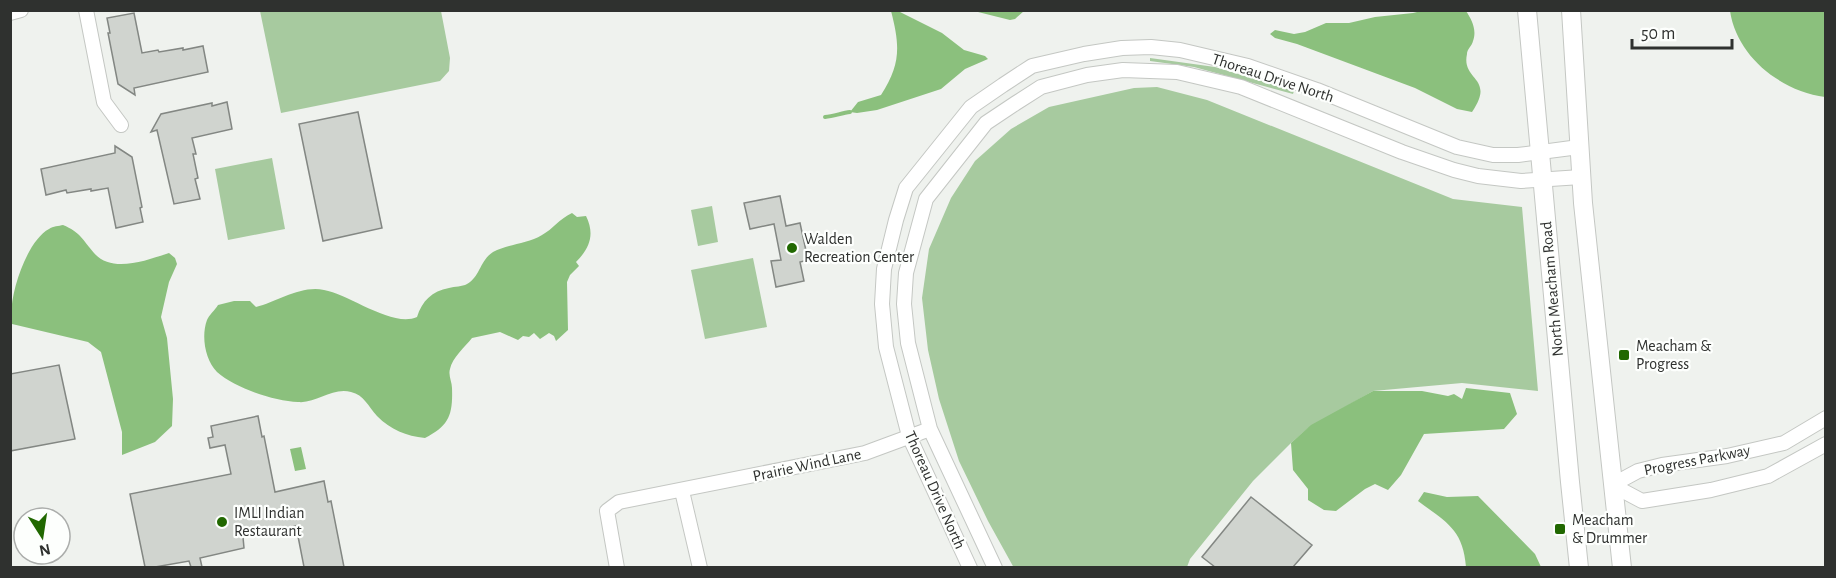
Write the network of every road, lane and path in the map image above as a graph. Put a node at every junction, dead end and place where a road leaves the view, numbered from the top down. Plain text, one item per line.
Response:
1 (21, 10) edge
2 (86, 10) edge
3 (1527, 10) edge
4 (1570, 10) edge
5 (10, 13) edge
6 (121, 125) dead end
7 (1579, 147) junction
8 (1539, 152) junction
9 (1581, 177) junction
10 (1542, 180) junction
11 (1826, 418) edge
12 (930, 429) junction
13 (909, 436) junction
14 (1826, 444) edge
15 (1612, 484) junction
16 (682, 491) junction
17 (616, 567) edge
18 (700, 567) edge
19 (970, 567) edge
20 (995, 567) edge
21 (1580, 567) edge
22 (1622, 567) edge

1 - 5 street
2 - 6 street
3 - 8 main road, North Meacham Road
4 - 7 main road
7 - 8 street, Thoreau Drive North
7 - 9 main road
8 - 10 main road, North Meacham Road
8 - 13 street, Thoreau Drive North
9 - 10 street, Thoreau Drive North
9 - 15 main road
10 - 12 street, Thoreau Drive North
10 - 21 main road, North Meacham Road
11 - 15 street, Progress Parkway
12 - 13 street, Prairie Wind Lane
12 - 20 street, Thoreau Drive North
13 - 16 street, Prairie Wind Lane
13 - 19 street, Thoreau Drive North
14 - 15 street, Progress Parkway
15 - 22 main road
16 - 17 street, Prairie Wind Lane
16 - 18 street

